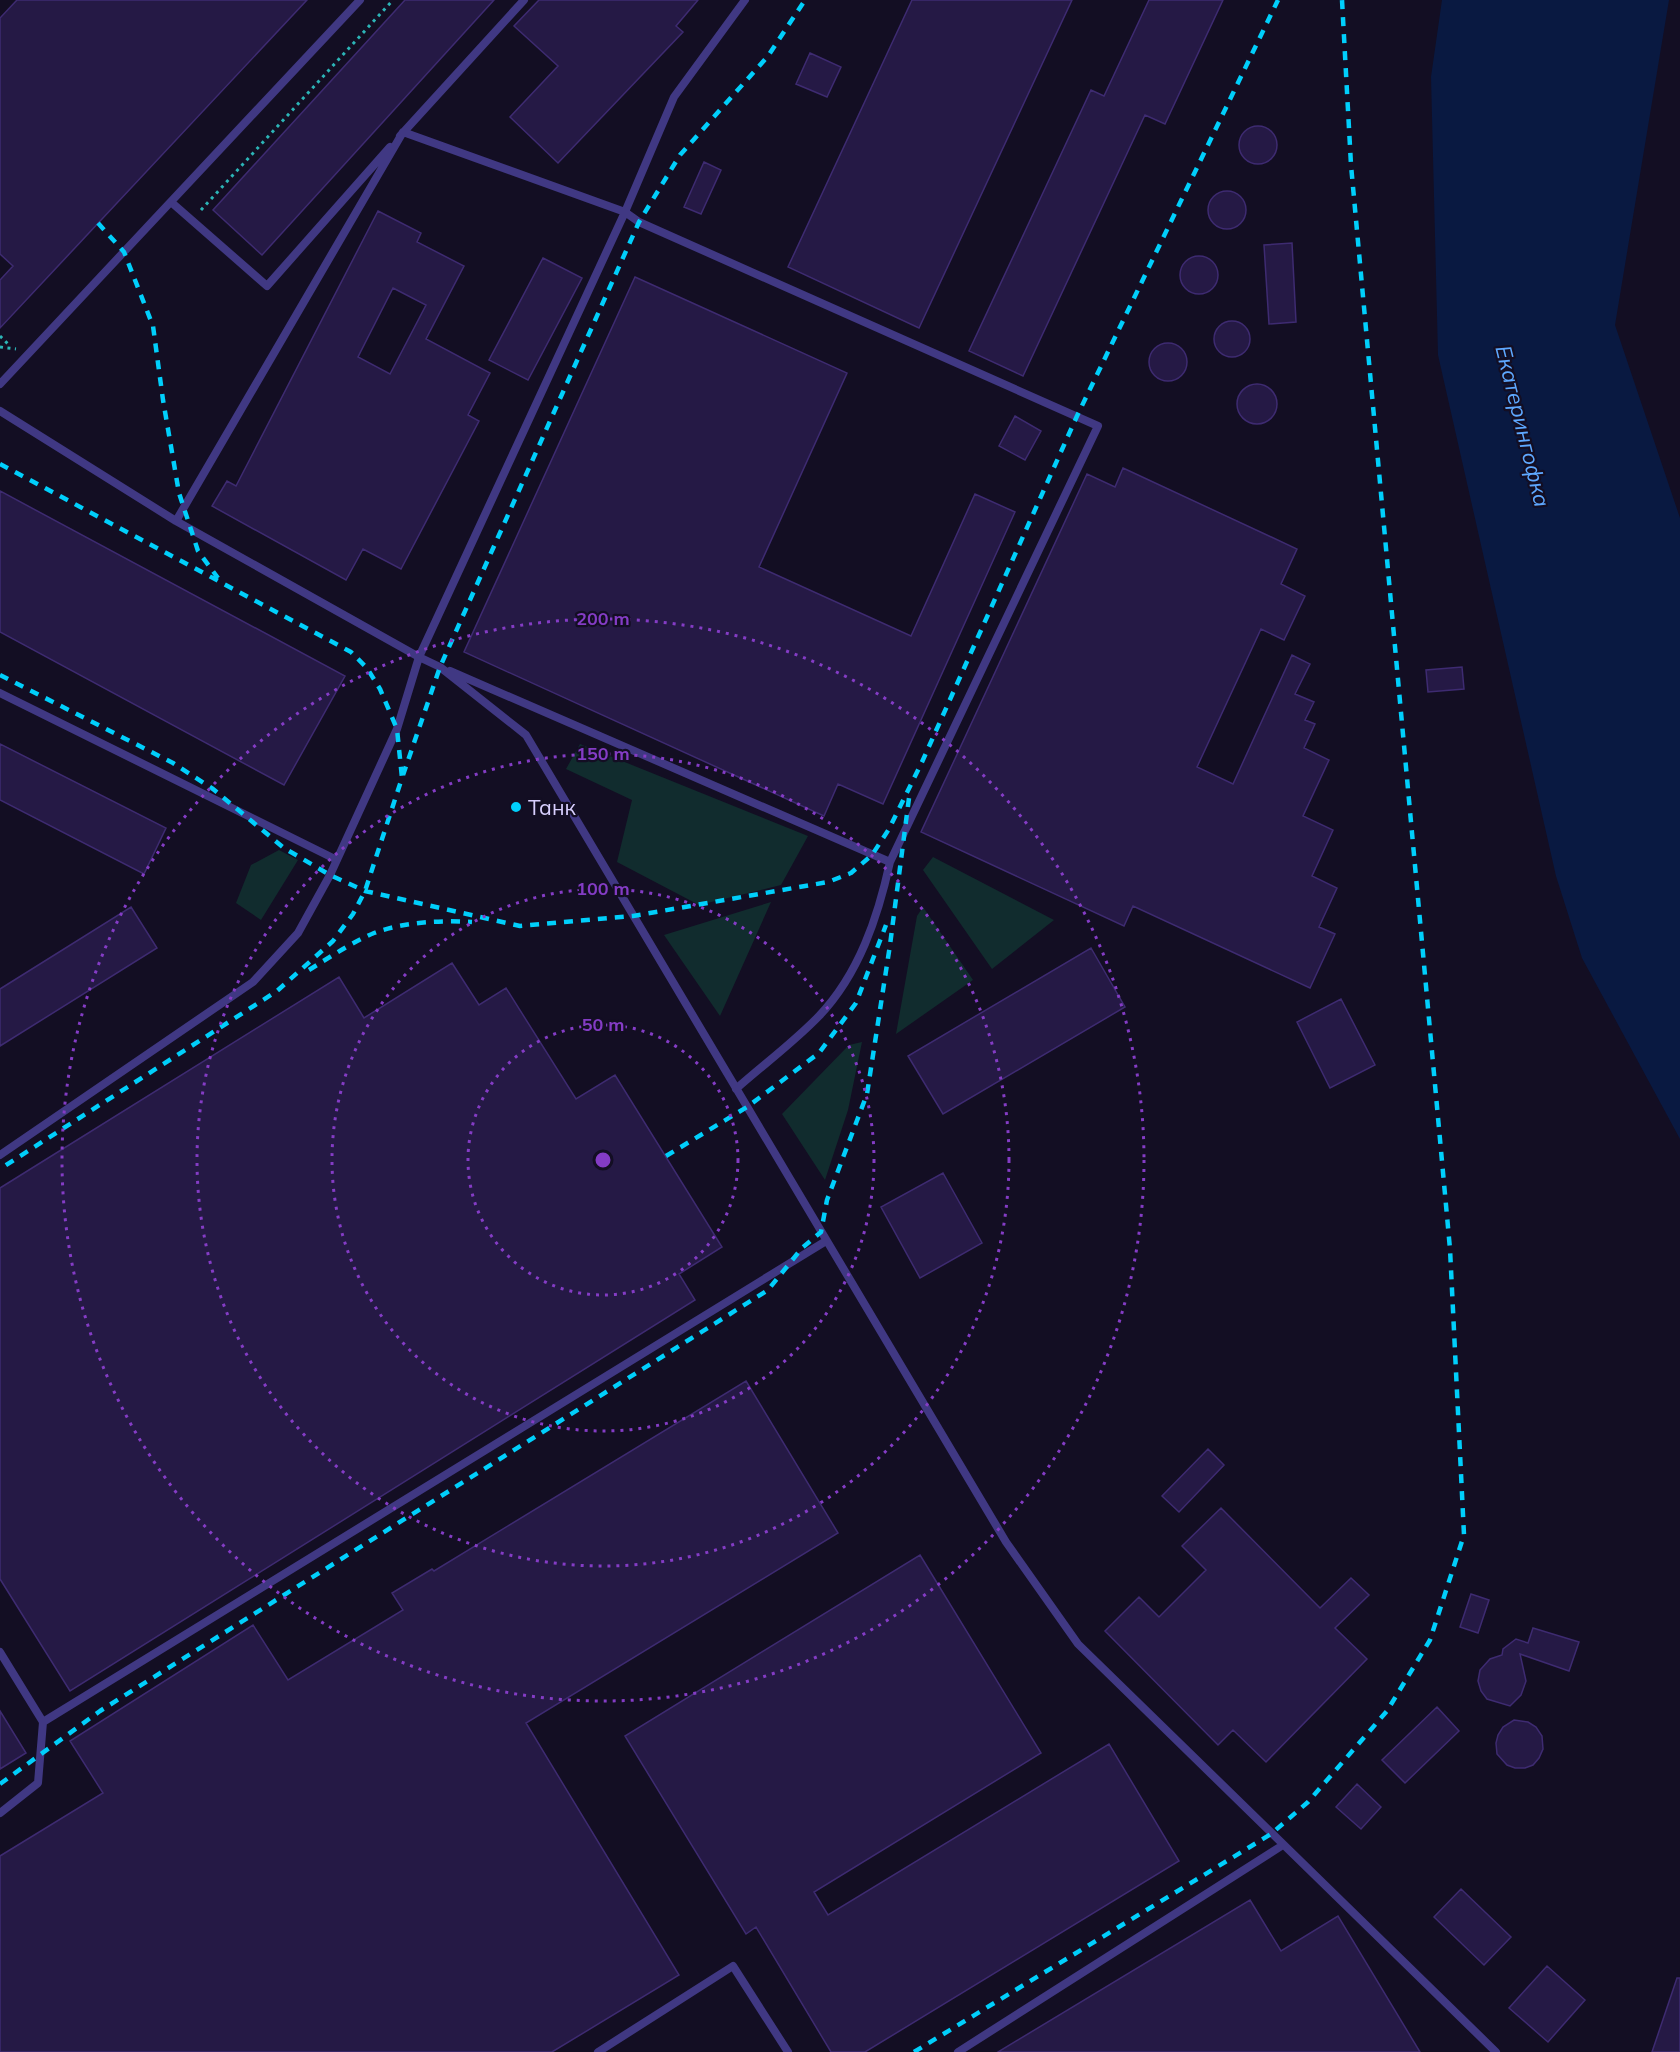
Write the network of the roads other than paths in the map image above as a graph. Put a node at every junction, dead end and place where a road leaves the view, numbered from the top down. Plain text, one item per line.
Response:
1 (360, 0) edge
2 (524, 0) edge
3 (745, 0) edge
4 (403, 132) junction
5 (171, 202) junction
6 (625, 212) junction
7 (0, 384) edge
8 (0, 411) edge
9 (176, 521) junction
10 (419, 657) junction
11 (440, 667) junction
12 (0, 693) edge
13 (337, 860) junction
14 (890, 862) junction
15 (736, 1089) junction
16 (0, 1155) edge
17 (826, 1240) junction
18 (0, 1652) edge
19 (43, 1722) junction
20 (0, 1813) edge
21 (1283, 1845) junction
22 (598, 2052) edge
23 (788, 2052) edge
24 (958, 2052) edge
25 (1496, 2052) edge

1 - 5 lane
2 - 4 lane
3 - 6 lane
4 - 5 lane
4 - 6 lane
4 - 9 lane
5 - 7 lane
6 - 10 lane
6 - 14 lane
8 - 9 lane
9 - 10 lane
10 - 11 lane
10 - 13 lane
11 - 14 lane
11 - 15 lane
12 - 13 lane
13 - 16 lane
14 - 15 lane
15 - 17 lane
17 - 19 lane
17 - 21 lane
18 - 19 lane
19 - 20 lane
21 - 24 lane
21 - 25 lane
22 - 23 lane

